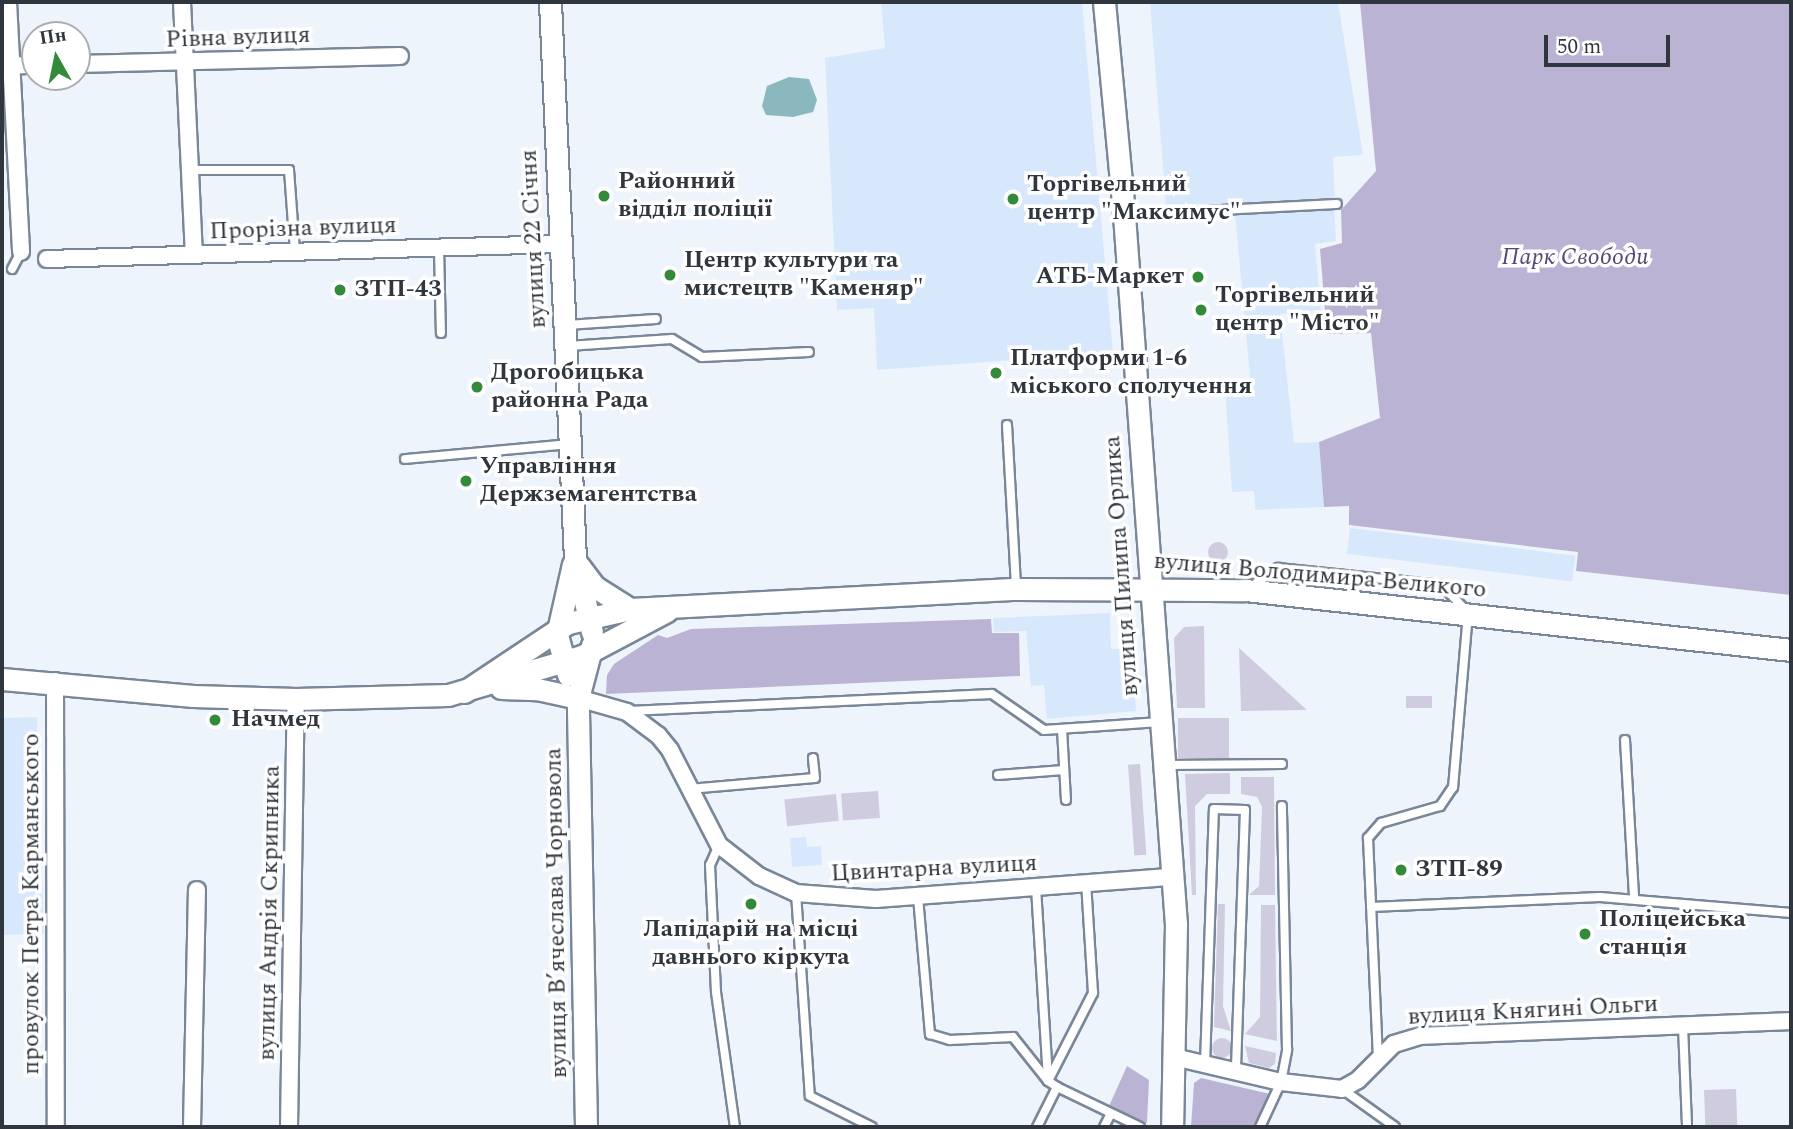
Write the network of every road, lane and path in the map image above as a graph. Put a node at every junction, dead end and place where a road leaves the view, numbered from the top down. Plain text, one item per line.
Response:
1 (8, 2) edge
2 (182, 2) edge
3 (550, 2) edge
4 (1104, 2) edge
5 (400, 56) dead end
6 (185, 63) junction
7 (91, 64) edge
8 (6, 65) edge
9 (190, 170) junction
10 (1337, 204) dead end
11 (1124, 215) junction
12 (561, 244) junction
13 (439, 248) junction
14 (21, 252) joint
15 (295, 252) junction
16 (194, 255) junction
17 (47, 259) dead end
18 (12, 269) dead end
19 (656, 319) dead end
20 (442, 333) dead end
21 (565, 336) junction
22 (808, 352) dead end
23 (1007, 425) dead end
24 (570, 444) junction
25 (405, 458) dead end
26 (575, 558) junction
27 (1149, 587) junction
28 (1016, 589) junction
29 (675, 607) junction
30 (630, 609) junction
31 (1468, 613) junction
32 (572, 638) junction
33 (1791, 650) edge
34 (2, 679) edge
35 (55, 681) junction
36 (473, 690) junction
37 (578, 698) junction
38 (296, 699) junction
39 (626, 712) junction
40 (1160, 722) junction
41 (1062, 729) junction
42 (1625, 740) dead end
43 (813, 758) dead end
44 (1282, 764) dead end
45 (1163, 765) junction
46 (1064, 770) junction
47 (998, 775) dead end
48 (689, 789) junction
49 (1066, 800) dead end
50 (1282, 806) dead end
51 (719, 845) junction
52 (1172, 877) junction
53 (1086, 883) junction
54 (1036, 888) junction
55 (197, 890) dead end
56 (796, 893) junction
57 (918, 897) junction
58 (1634, 898) junction
59 (1371, 907) junction
60 (1791, 913) edge
61 (1791, 1021) edge
62 (1683, 1026) junction
63 (1174, 1057) junction
64 (1377, 1059) junction
65 (1205, 1064) junction
66 (1236, 1071) junction
67 (1048, 1081) junction
68 (1281, 1082) junction
69 (1057, 1087) junction
70 (1342, 1090) junction
71 (1110, 1115) junction
72 (56, 1127) edge
73 (192, 1127) edge
74 (289, 1127) edge
75 (586, 1127) edge
76 (735, 1127) edge
77 (872, 1127) edge
78 (1037, 1127) edge
79 (1104, 1127) edge
80 (1140, 1127) edge
81 (1172, 1127) edge
82 (1260, 1127) edge
83 (1396, 1127) edge
84 (1687, 1127) edge

1 - 8 street
2 - 6 street
3 - 12 main road, вулиця 22 Січня
4 - 11 main road, вулиця Пилипа Орлика
5 - 6 street, Рівна вулиця
6 - 7 street, Рівна вулиця
6 - 9 street
8 - 14 street
9 - 15 lane
9 - 16 street
10 - 11 lane
11 - 27 main road, вулиця Пилипа Орлика
12 - 13 street, Прорізна вулиця
12 - 21 main road, вулиця 22 Січня
13 - 15 street, Прорізна вулиця
13 - 20 lane
14 - 18 lane
15 - 16 street, Прорізна вулиця
16 - 17 street, Прорізна вулиця
19 - 21 lane
21 - 22 lane
21 - 24 main road, вулиця 22 Січня
23 - 28 lane
24 - 25 lane
24 - 26 main road, вулиця 22 Січня
26 - 30 main road
26 - 32 main road
26 - 32 main road
27 - 28 main road, вулиця Володимира Великого
27 - 31 main road, вулиця Володимира Великого
27 - 40 main road, вулиця Пилипа Орлика
28 - 29 main road, вулиця Володимира Великого
29 - 30 main road, вулиця Володимира Великого
29 - 32 main road
30 - 32 main road, вулиця Володимира Великого
31 - 33 main road, вулиця Володимира Великого
31 - 59 lane
32 - 36 main road
32 - 36 main road
32 - 37 main road
34 - 35 main road
35 - 38 main road
35 - 72 street, провулок Петра Карманського
36 - 37 main road
36 - 38 main road
37 - 39 street, Цвинтарна вулиця
37 - 75 main road, вулиця Вʼячеслава Чорновола
38 - 74 street, вулиця Андрія Скрипника
39 - 41 lane
39 - 48 street, Цвинтарна вулиця
40 - 41 lane
40 - 45 main road, вулиця Пилипа Орлика
41 - 46 lane
42 - 58 lane
43 - 48 lane
44 - 45 lane
45 - 52 main road, вулиця Пилипа Орлика
46 - 47 lane
46 - 49 lane
48 - 51 street, Цвинтарна вулиця
50 - 68 lane
51 - 56 street, Цвинтарна вулиця
51 - 76 lane
52 - 53 street, Цвинтарна вулиця
52 - 63 main road, вулиця Пилипа Орлика
53 - 54 street, Цвинтарна вулиця
53 - 67 lane
54 - 57 street, Цвинтарна вулиця
54 - 67 lane
55 - 73 street
56 - 57 street, Цвинтарна вулиця
56 - 77 lane
57 - 67 lane
58 - 59 lane
58 - 60 lane
59 - 64 lane
61 - 62 street, вулиця Княгині Ольги
62 - 64 street, вулиця Княгині Ольги
62 - 84 lane
63 - 65 street
63 - 81 main road, вулиця Пилипа Орлика
64 - 70 street, вулиця Княгині Ольги
65 - 66 street
65 - 66 lane
66 - 68 street
67 - 69 lane
68 - 70 street
68 - 82 lane
69 - 71 lane
69 - 78 lane
70 - 83 lane
71 - 79 lane
71 - 80 lane

